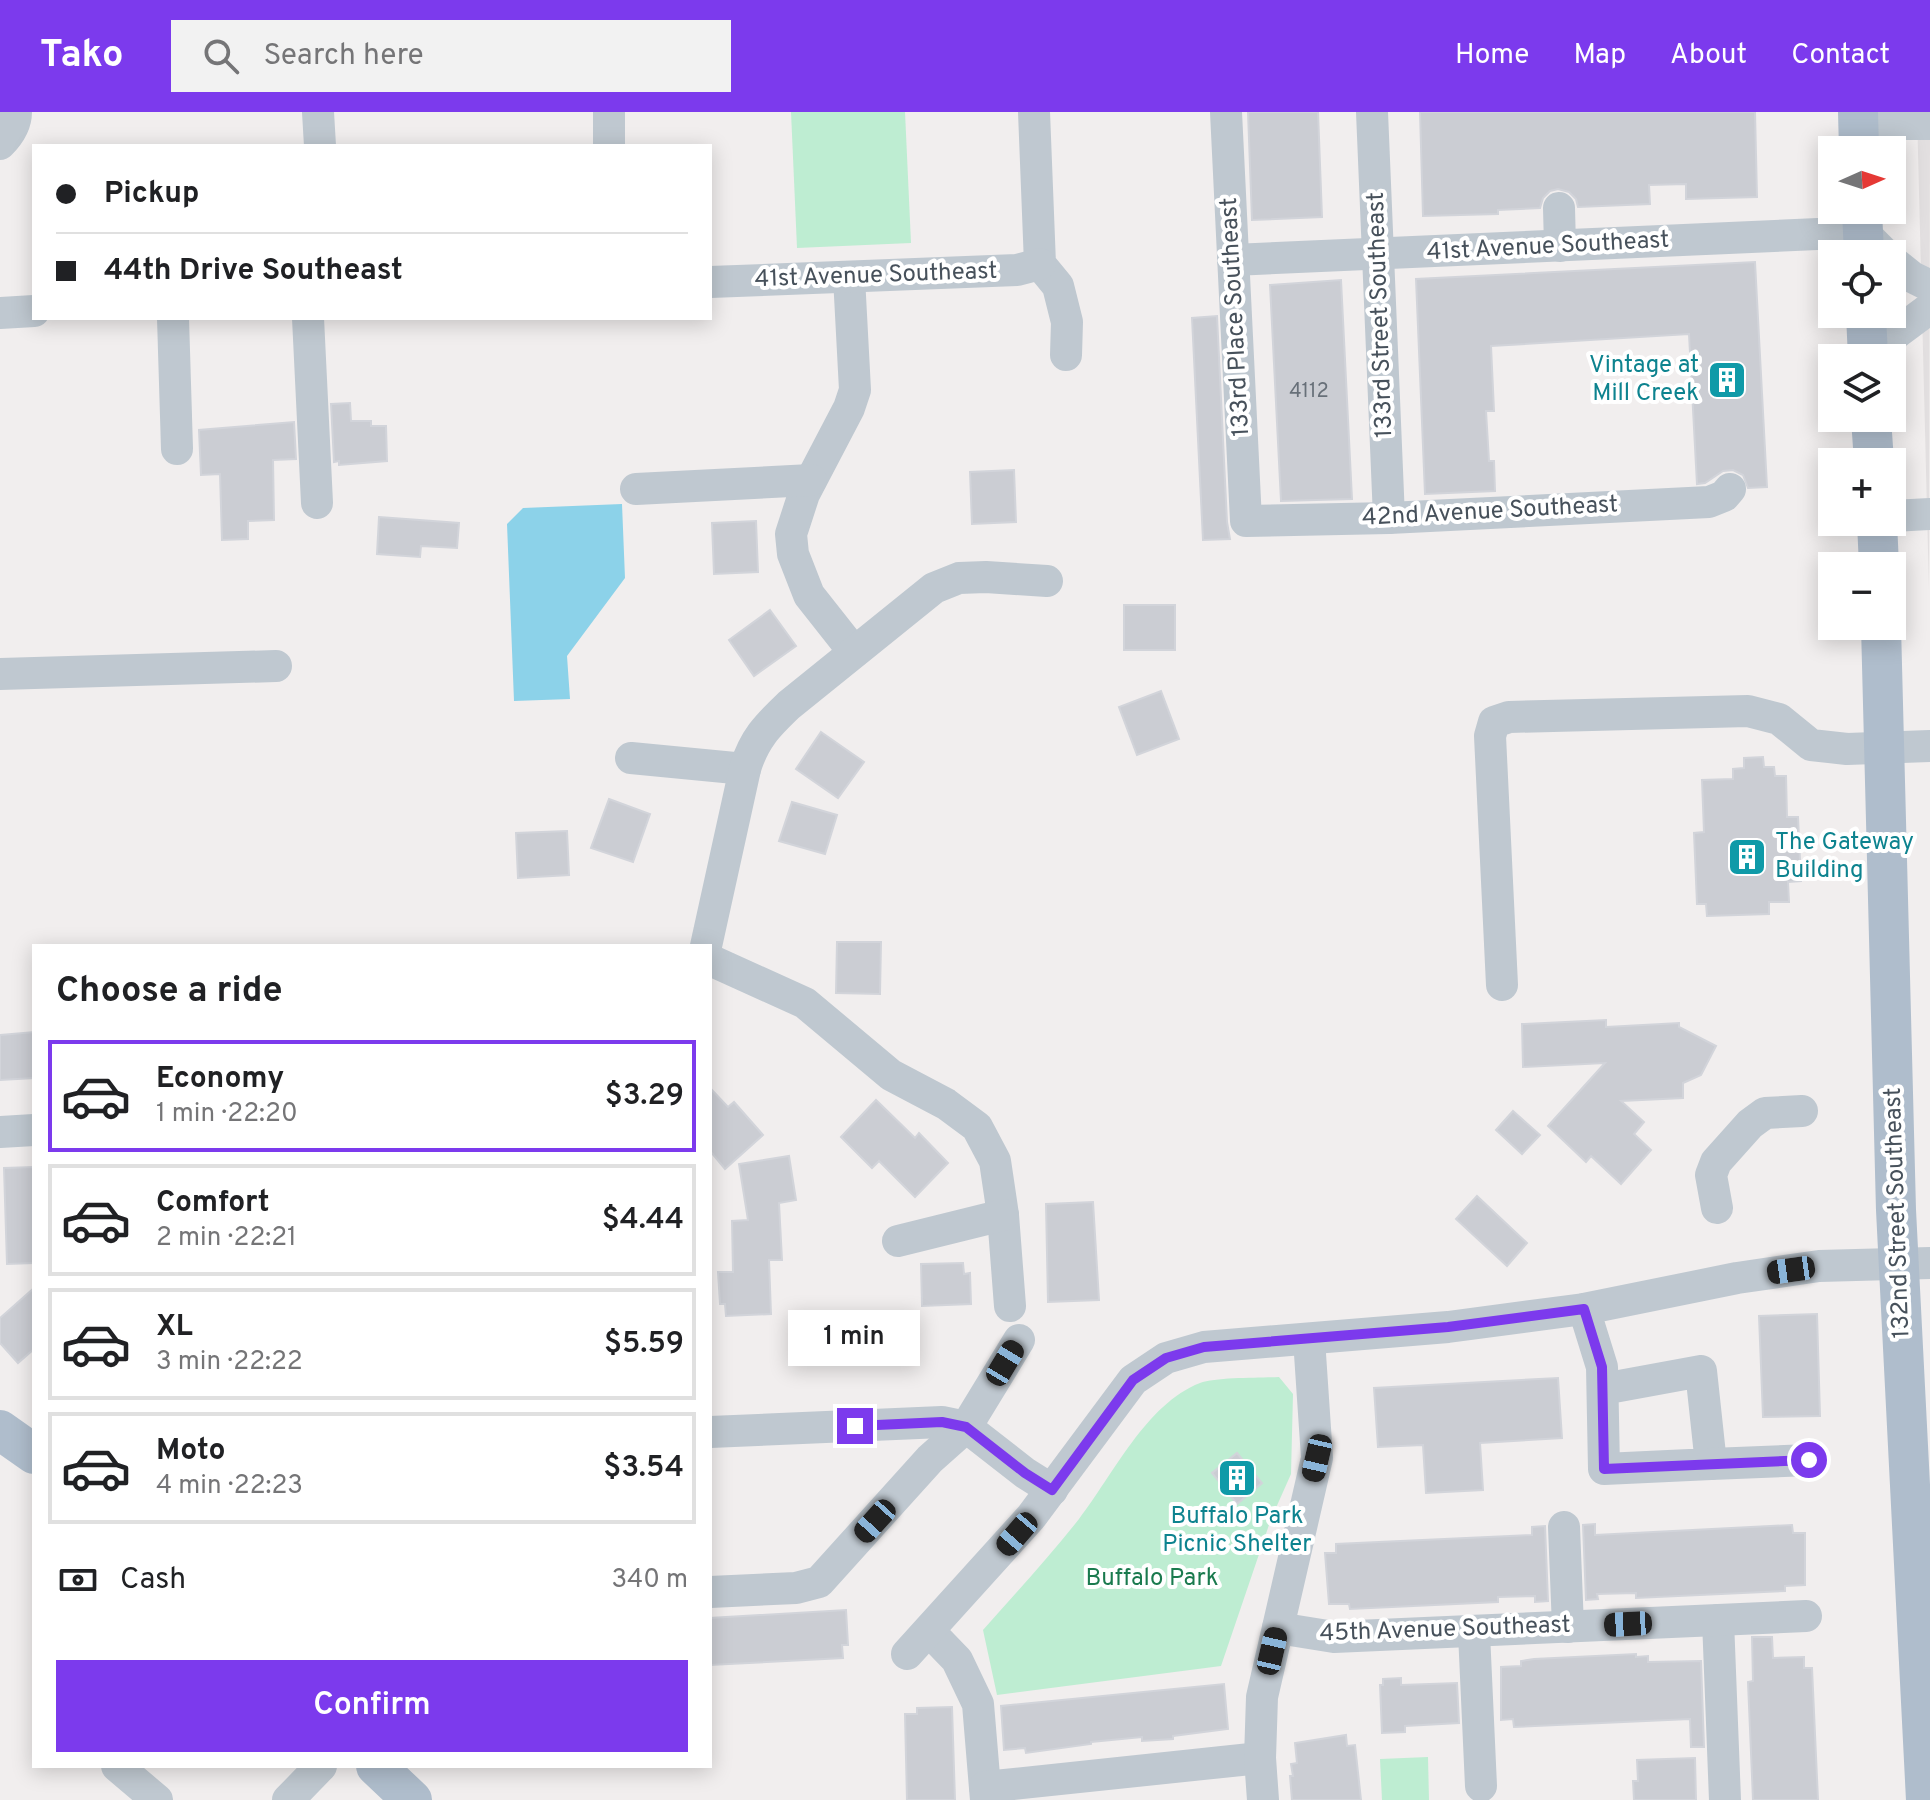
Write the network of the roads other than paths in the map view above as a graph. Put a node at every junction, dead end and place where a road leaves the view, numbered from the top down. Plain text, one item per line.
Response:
1 (16, 112) edge
2 (318, 112) edge
3 (609, 112) edge
4 (1034, 112) edge
5 (1226, 112) edge
6 (1372, 112) edge
7 (1930, 124) edge
8 (1859, 129) edge
9 (0, 144) edge
10 (320, 144) edge
11 (609, 144) edge
12 (1559, 208) dead end
13 (1868, 238) edge
14 (1560, 246) junction
15 (1378, 255) junction
16 (1233, 260) junction
17 (1040, 264) junction
18 (1906, 272) edge
19 (849, 277) junction
20 (712, 282) edge
21 (1930, 286) edge
22 (1930, 308) edge
23 (32, 311) edge
24 (0, 313) edge
25 (173, 320) edge
26 (308, 320) edge
27 (1884, 344) edge
28 (1066, 355) dead end
29 (177, 449) dead end
30 (811, 480) junction
31 (636, 489) dead end
32 (1730, 489) dead end
33 (317, 503) dead end
34 (1930, 514) edge
35 (1906, 515) edge
36 (1389, 518) junction
37 (1246, 521) joint
38 (1047, 581) dead end
39 (1882, 640) edge
40 (854, 652) junction
41 (276, 666) dead end
42 (0, 674) edge
43 (1930, 746) edge
44 (1886, 748) junction
45 (631, 758) dead end
46 (745, 769) junction
47 (706, 944) edge
48 (712, 961) edge
49 (1502, 985) dead end
50 (1802, 1111) dead end
51 (32, 1130) edge
52 (0, 1132) edge
53 (1717, 1208) dead end
54 (1003, 1215) junction
55 (898, 1241) dead end
56 (1914, 1264) edge
57 (1010, 1306) dead end
58 (1584, 1309) junction
59 (1309, 1339) junction
60 (1019, 1340) dead end
61 (1603, 1389) junction
62 (966, 1427) junction
63 (0, 1430) edge
64 (712, 1432) edge
65 (32, 1453) edge
66 (1809, 1460) dead end
67 (1711, 1464) junction
68 (1052, 1490) junction
69 (1564, 1527) dead end
70 (712, 1592) edge
71 (1806, 1616) dead end
72 (1718, 1620) junction
73 (1568, 1627) junction
74 (1278, 1628) junction
75 (1474, 1633) junction
76 (1260, 1758) junction
77 (119, 1768) edge
78 (319, 1768) edge
79 (378, 1768) edge
80 (1481, 1786) dead end
81 (986, 1793) edge
82 (157, 1800) edge
83 (288, 1800) edge
84 (412, 1800) edge
85 (1263, 1800) edge
86 (1725, 1800) edge
87 (1926, 1800) edge

1 - 9 street
2 - 10 street
3 - 11 street
4 - 17 street
5 - 16 street, 133rd Place Southeast
6 - 15 street, 133rd Street Southeast
7 - 8 street
12 - 14 street
13 - 14 street, 41st Avenue Southeast
14 - 15 street, 41st Avenue Southeast
15 - 16 street, 41st Avenue Southeast
15 - 36 street, 133rd Street Southeast
16 - 37 street, 133rd Place Southeast
17 - 19 street, 41st Avenue Southeast
17 - 28 street
18 - 21 street
19 - 20 street, 41st Avenue Southeast
19 - 30 street
22 - 27 street
23 - 24 street
25 - 29 street
26 - 33 street
30 - 31 street
30 - 40 street
32 - 36 street, 42nd Avenue Southeast
34 - 35 street
36 - 37 street, 42nd Avenue Southeast
38 - 40 street
39 - 44 main road, 132nd Street Southeast
40 - 46 street
41 - 42 street
43 - 44 street
44 - 49 street
44 - 56 main road, 132nd Street Southeast
45 - 46 street
46 - 47 street
48 - 54 street
50 - 53 street
51 - 52 street
54 - 55 street
54 - 57 street
56 - 58 street
56 - 87 main road, 132nd Street Southeast
58 - 59 street
58 - 61 street
59 - 68 street
59 - 74 street
60 - 62 street
61 - 67 street
61 - 67 street
62 - 64 street
62 - 68 street
62 - 70 street
63 - 65 main road
66 - 67 street
68 - 81 street
69 - 73 street
71 - 72 street, 45th Avenue Southeast
72 - 73 street, 45th Avenue Southeast
72 - 86 street
73 - 75 street, 45th Avenue Southeast
74 - 75 street, 45th Avenue Southeast
74 - 76 street
75 - 80 street
76 - 81 street
76 - 85 street
77 - 82 street
78 - 83 street
79 - 84 main road

